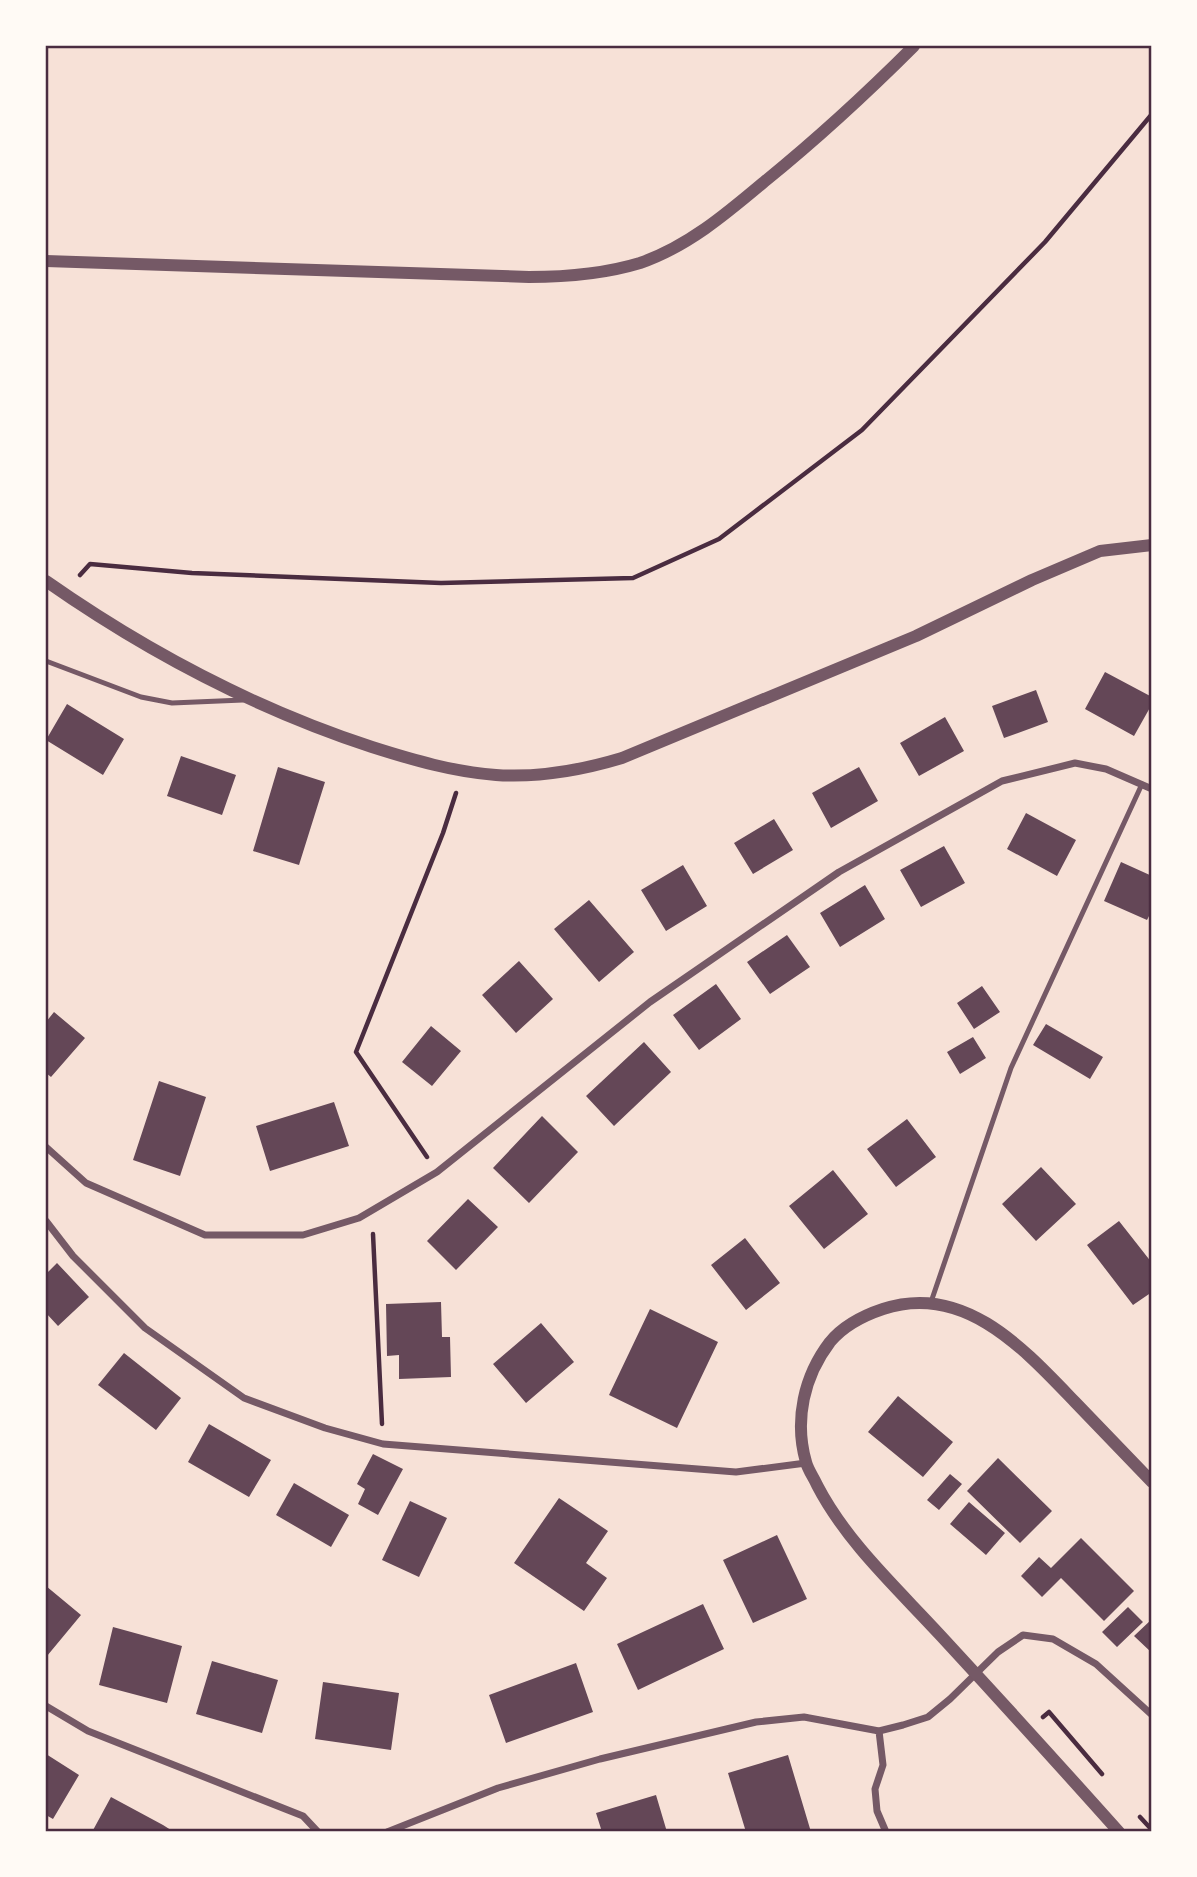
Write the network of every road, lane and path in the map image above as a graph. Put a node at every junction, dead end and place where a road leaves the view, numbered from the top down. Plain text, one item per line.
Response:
1 (914, 46) edge
2 (1152, 114) edge
3 (46, 261) edge
4 (1152, 545) edge
5 (46, 581) edge
6 (62, 593) junction
7 (46, 661) edge
8 (253, 700) junction
9 (462, 771) junction
10 (1142, 784) junction
11 (1152, 789) edge
12 (46, 1147) edge
13 (437, 1172) junction
14 (46, 1222) edge
15 (373, 1257) dead end
16 (930, 1303) junction
17 (383, 1444) junction
18 (806, 1463) junction
19 (1152, 1482) edge
20 (975, 1673) junction
21 (46, 1706) edge
22 (1152, 1715) edge
23 (879, 1731) junction
24 (318, 1832) edge
25 (387, 1832) edge
26 (886, 1832) edge
27 (1119, 1832) edge

1 - 3 street
2 - 6 path
4 - 9 street
5 - 6 street
6 - 8 street
7 - 8 lane
8 - 9 street
9 - 13 path
10 - 11 street
10 - 13 street
10 - 16 lane
12 - 13 street
14 - 17 street
15 - 17 path
16 - 18 street
16 - 19 street
17 - 18 street
18 - 20 street
20 - 22 street
20 - 23 street
20 - 27 street
21 - 24 street
23 - 25 street
23 - 26 street

